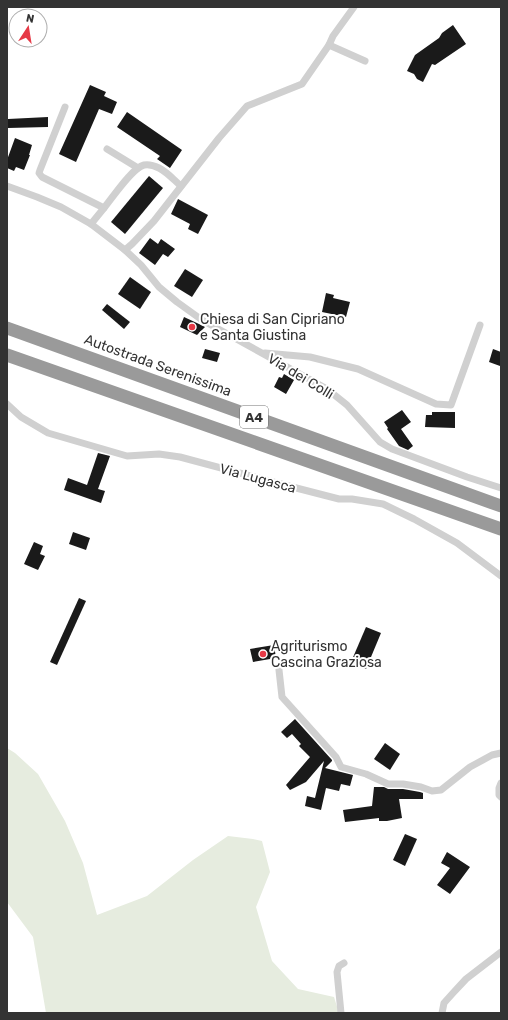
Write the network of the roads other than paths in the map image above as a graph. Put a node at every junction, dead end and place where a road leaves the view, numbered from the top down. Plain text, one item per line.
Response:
1 (354, 7) edge
2 (329, 46) junction
3 (365, 61) dead end
4 (65, 108) dead end
5 (107, 149) dead end
6 (138, 168) junction
7 (7, 186) edge
8 (181, 186) junction
9 (104, 208) junction
10 (91, 224) junction
11 (125, 250) junction
12 (480, 325) dead end
13 (7, 328) edge
14 (261, 352) junction
15 (7, 355) edge
16 (7, 404) edge
17 (501, 488) edge
18 (501, 506) edge
19 (501, 529) edge
20 (501, 576) edge
21 (278, 670) dead end
22 (501, 753) edge
23 (501, 783) edge
24 (501, 797) edge
25 (501, 952) edge
26 (344, 963) dead end
27 (341, 1013) edge
28 (442, 1013) edge

1 - 2 street
2 - 3 street
2 - 8 street
4 - 9 street
5 - 6 street
6 - 8 street
6 - 9 street
7 - 10 street, Via dei Colli
8 - 11 street
9 - 10 street
10 - 11 street, Via dei Colli
11 - 14 street, Via dei Colli
12 - 14 street
13 - 18 highway, Autostrada Serenissima / A4
14 - 17 street, Via dei Colli
15 - 19 highway, A4
16 - 20 street, Via Lugasca
21 - 22 street
23 - 24 street
25 - 28 street
26 - 27 street

